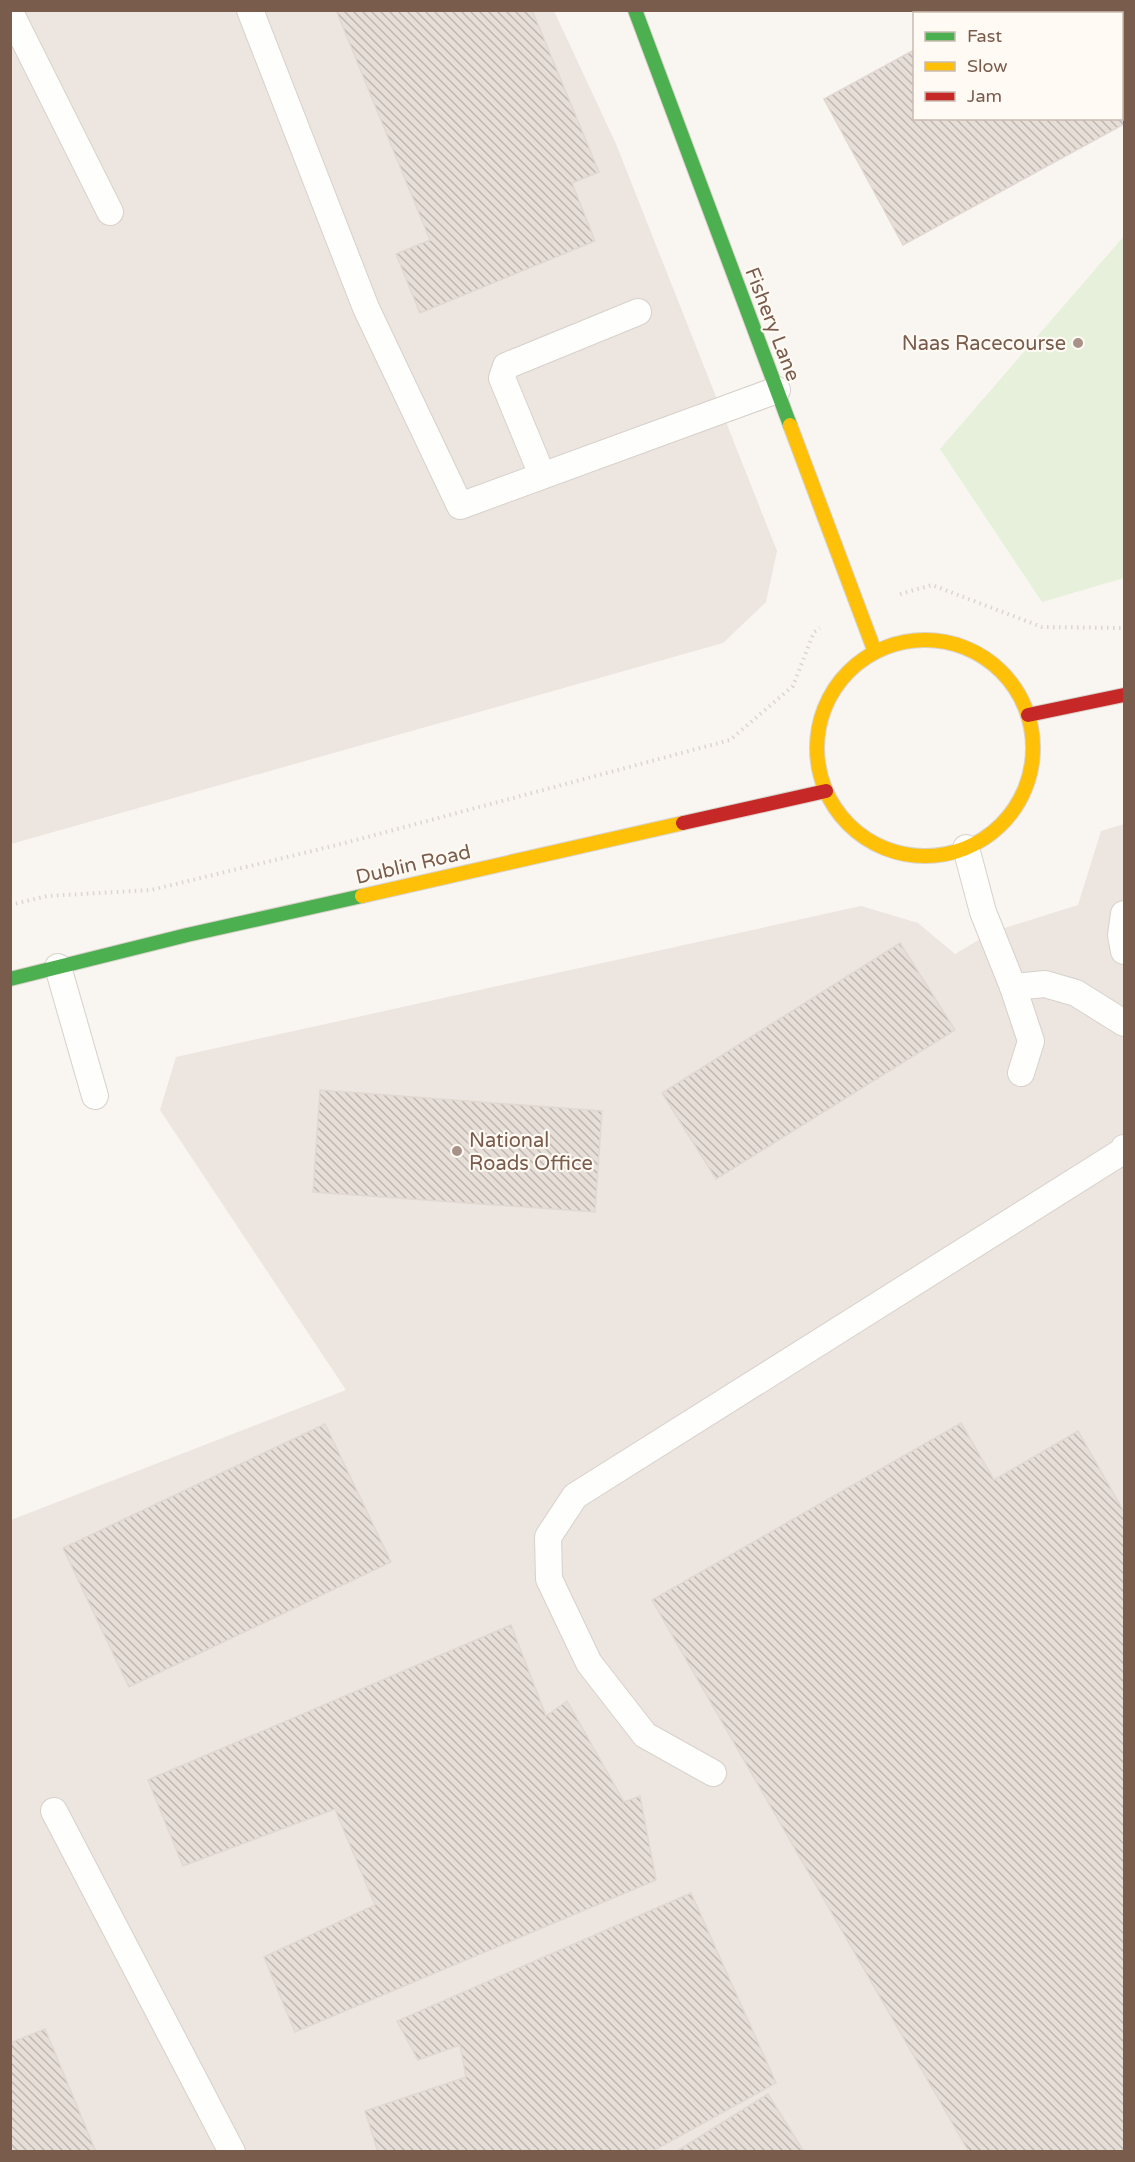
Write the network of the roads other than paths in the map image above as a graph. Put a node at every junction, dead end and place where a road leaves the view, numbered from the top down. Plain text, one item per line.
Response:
1 (250, 10) edge
2 (635, 10) edge
3 (10, 12) edge
4 (110, 212) dead end
5 (638, 312) dead end
6 (777, 390) junction
7 (542, 476) junction
8 (876, 652) junction
9 (1125, 695) edge
10 (1028, 715) junction
11 (826, 791) junction
12 (966, 848) junction
13 (1125, 914) edge
14 (1125, 951) edge
15 (58, 967) junction
16 (10, 979) edge
17 (1013, 987) junction
18 (1125, 1023) edge
19 (1021, 1073) dead end
20 (95, 1096) dead end
21 (1125, 1148) edge
22 (713, 1773) dead end
23 (54, 1811) dead end
24 (232, 2151) edge

1 - 7 lane
2 - 6 main road, Fishery Lane
3 - 4 lane
5 - 7 lane
6 - 7 lane
6 - 8 main road, Fishery Lane
8 - 10 main road
8 - 11 main road
9 - 10 main road
10 - 12 main road
11 - 12 main road
11 - 15 main road, Dublin Road
12 - 17 lane
13 - 14 lane
15 - 16 main road, Dublin Road
15 - 20 lane
17 - 18 lane
17 - 19 lane
21 - 22 lane
23 - 24 lane

